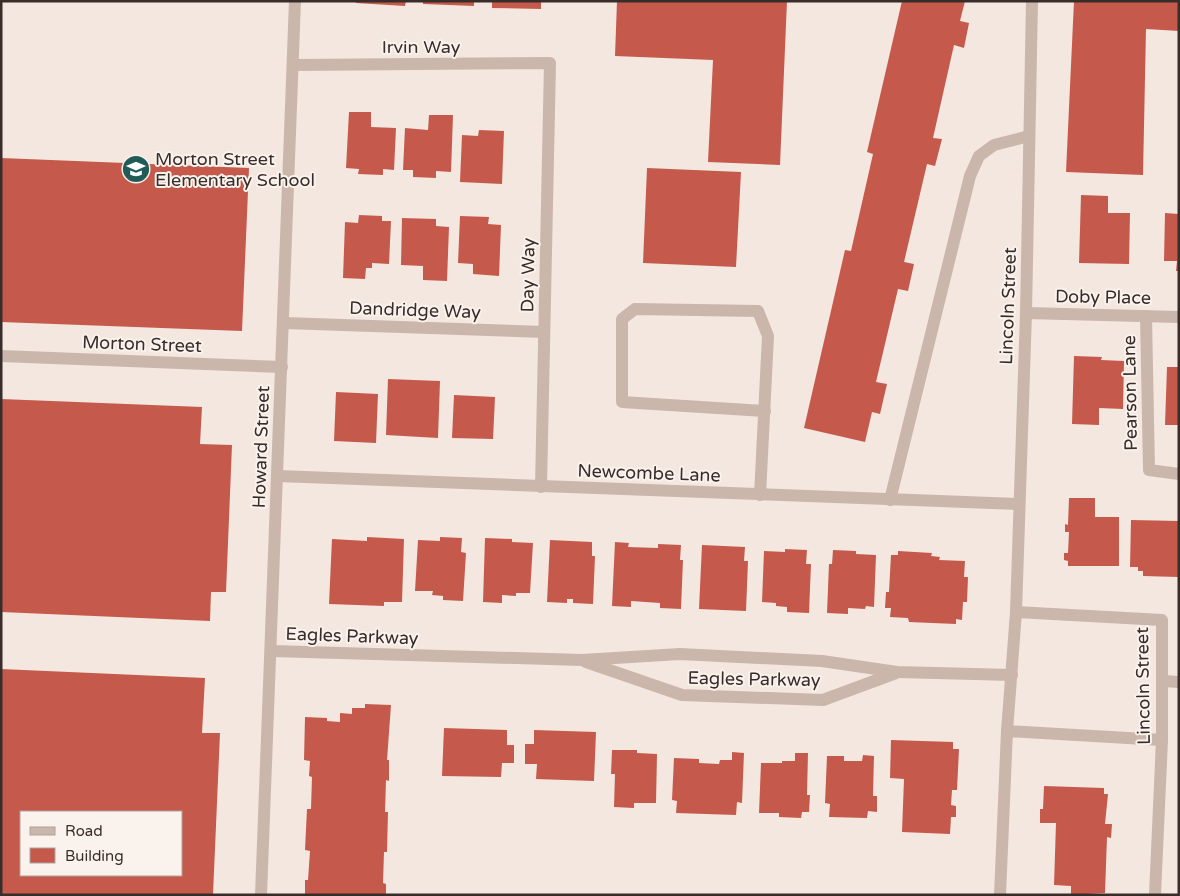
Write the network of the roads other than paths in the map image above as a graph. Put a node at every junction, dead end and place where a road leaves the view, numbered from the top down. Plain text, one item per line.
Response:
1 (295, 1) edge
2 (1032, 1) edge
3 (550, 63) joint
4 (293, 65) junction
5 (1029, 136) junction
6 (1026, 313) junction
7 (1146, 316) junction
8 (1179, 317) edge
9 (284, 323) junction
10 (544, 332) junction
11 (1, 356) edge
12 (282, 367) junction
13 (765, 411) junction
14 (1179, 474) edge
15 (278, 476) junction
16 (541, 487) junction
17 (760, 495) junction
18 (890, 500) junction
19 (1019, 504) junction
20 (1016, 612) junction
21 (272, 651) junction
22 (582, 660) junction
23 (897, 672) junction
24 (1012, 675) junction
25 (1163, 681) junction
26 (1179, 682) edge
27 (1007, 730) junction
28 (1162, 740) junction
29 (261, 895) edge
30 (1000, 895) edge
31 (1155, 895) edge

1 - 4 street, Howard Street
2 - 5 street, Lincoln Street
3 - 4 street, Irvin Way
3 - 10 street, Day Way
4 - 9 street, Howard Street
5 - 6 street, Lincoln Street
5 - 18 street
6 - 7 street, Doby Place
6 - 19 street, Lincoln Street
7 - 8 street, Doby Place
7 - 14 street, Pearson Lane
9 - 10 street, Dandridge Way
9 - 12 street, Howard Street
10 - 16 street, Day Way
11 - 12 street, Morton Street
12 - 15 street, Howard Street
13 - 13 street
13 - 17 street
15 - 16 street, Newcombe Lane
15 - 21 street, Howard Street
16 - 17 street, Newcombe Lane
17 - 18 street, Newcombe Lane
18 - 19 street, Newcombe Lane
19 - 20 street, Lincoln Street
20 - 24 street, Lincoln Street
20 - 25 street, Lincoln Street
21 - 22 street, Eagles Parkway
21 - 29 street, Howard Street
22 - 23 street, Eagles Parkway
22 - 23 street, Eagles Parkway
23 - 24 street, Eagles Parkway
24 - 27 street, Lincoln Street
25 - 26 street
25 - 28 street, Lincoln Street
27 - 28 street
27 - 30 street, Lincoln Street
28 - 31 street, Lincoln Street

